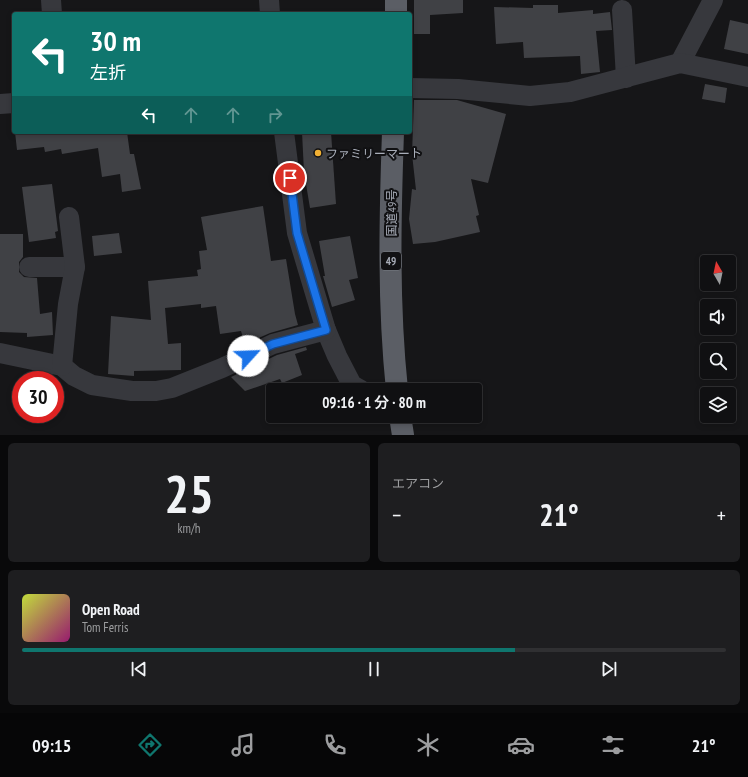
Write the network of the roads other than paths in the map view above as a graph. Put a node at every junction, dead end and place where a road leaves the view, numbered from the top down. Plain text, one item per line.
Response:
1 (51, 0) edge
2 (269, 0) edge
3 (396, 0) edge
4 (713, 0) edge
5 (622, 10) dead end
6 (52, 12) edge
7 (270, 12) edge
8 (396, 12) edge
9 (680, 63) junction
10 (748, 77) edge
11 (626, 78) junction
12 (412, 88) edge
13 (12, 103) edge
14 (0, 104) edge
15 (284, 134) edge
16 (393, 134) edge
17 (69, 217) dead end
18 (29, 267) dead end
19 (75, 267) junction
20 (326, 330) junction
21 (0, 353) edge
22 (62, 366) junction
23 (351, 383) edge
24 (396, 383) edge
25 (401, 423) edge
26 (403, 435) edge

1 - 6 street
2 - 7 street
3 - 8 highway
4 - 9 street
5 - 11 street
9 - 10 street
9 - 11 street
11 - 12 street
13 - 14 street
15 - 20 street
16 - 24 highway, 国道49号 / 49
17 - 19 street
18 - 19 street
19 - 22 street
20 - 22 street
20 - 23 street
21 - 22 street
25 - 26 highway

